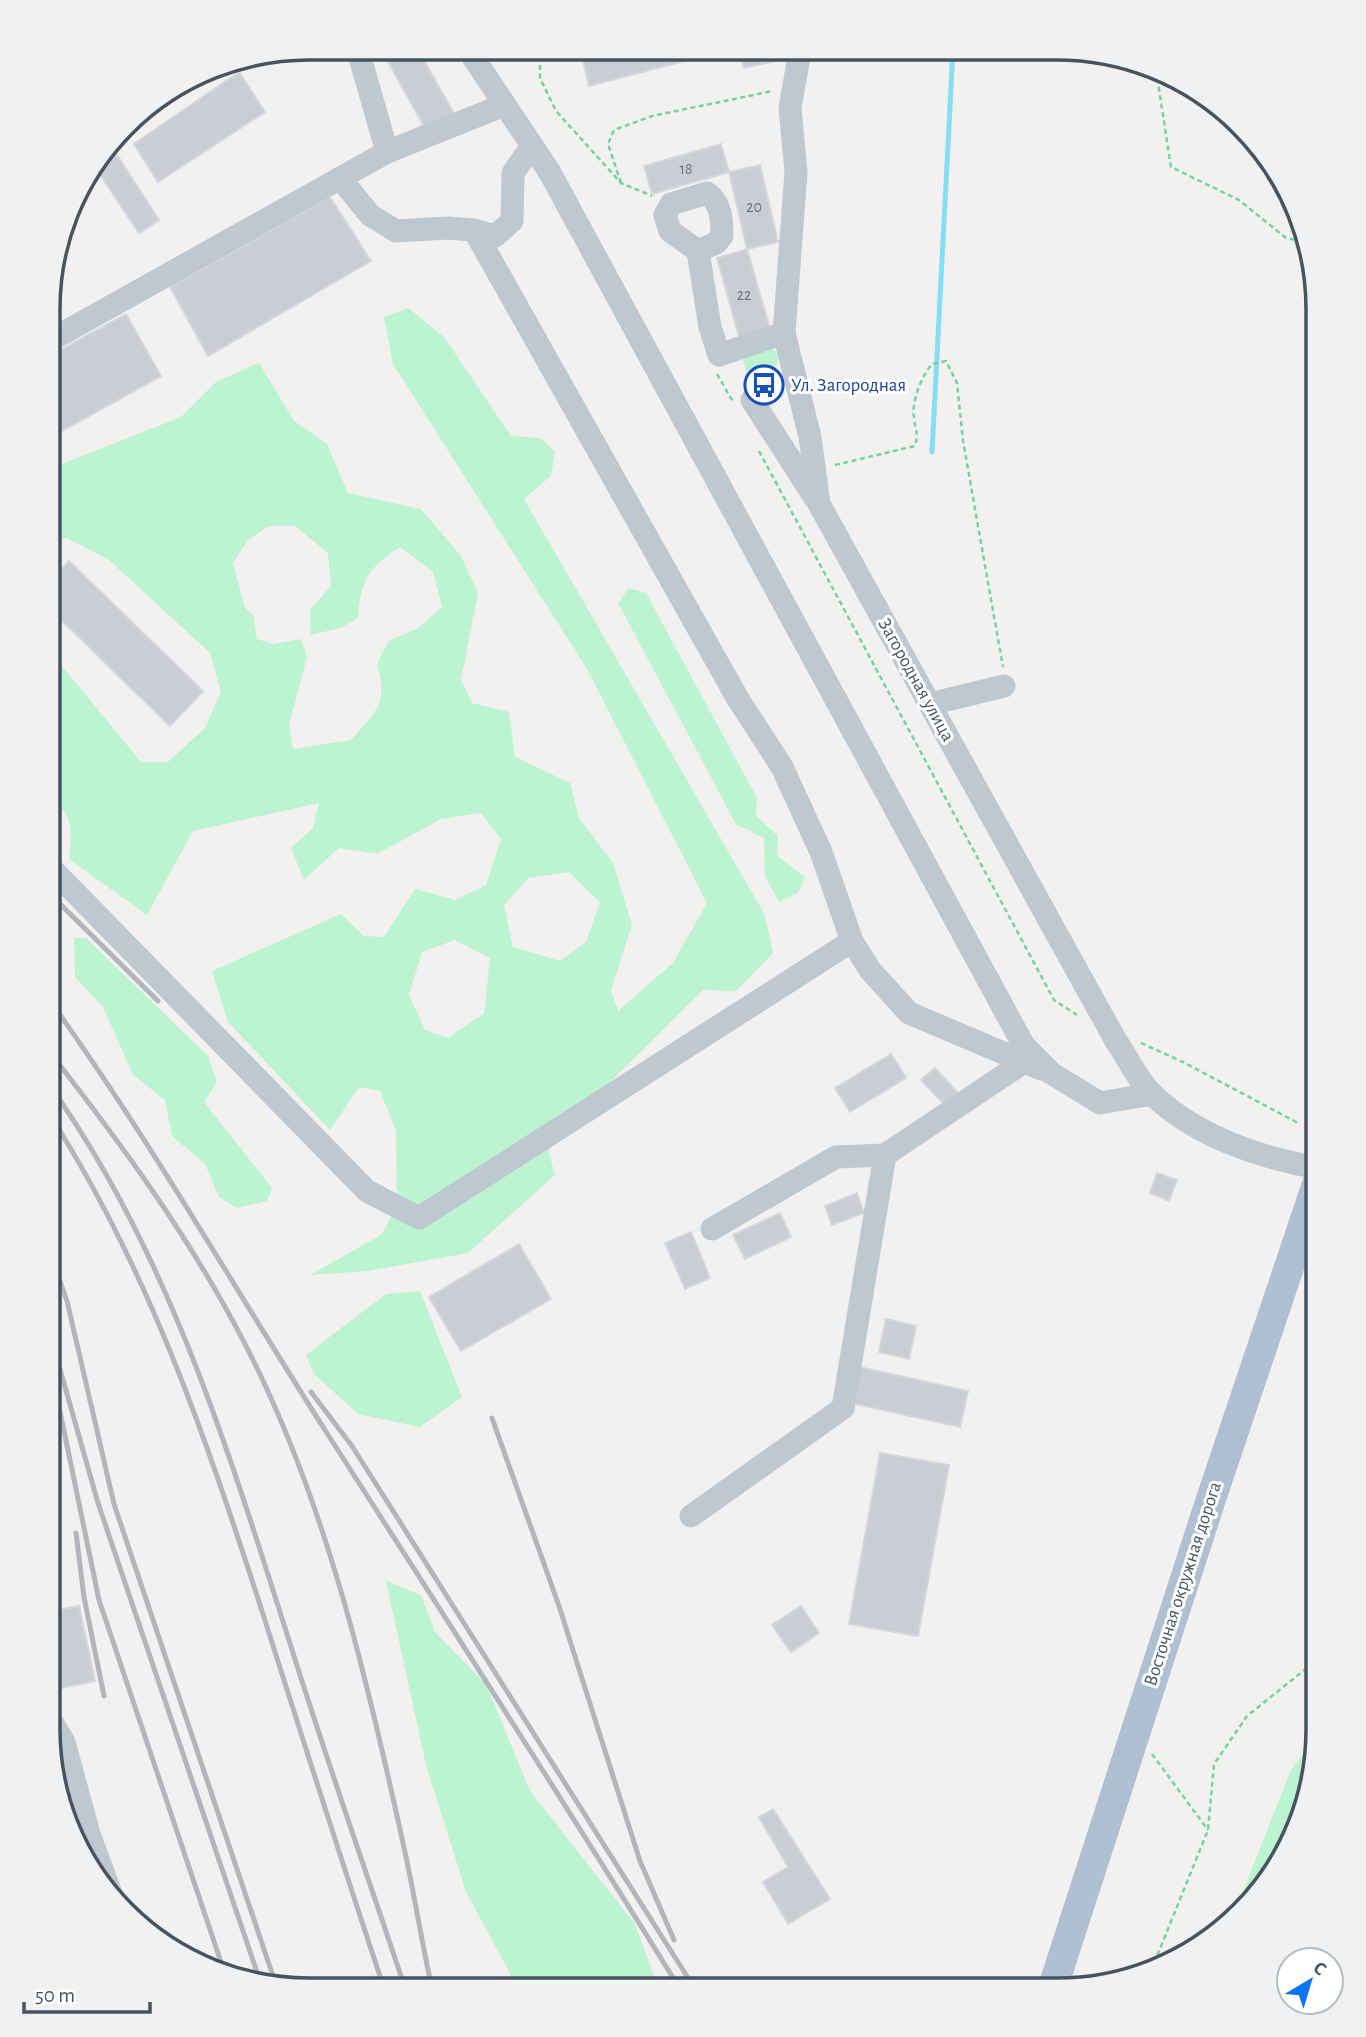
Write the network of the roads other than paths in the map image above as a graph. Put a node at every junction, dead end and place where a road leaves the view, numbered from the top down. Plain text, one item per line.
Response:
1 (361, 60) edge
2 (475, 60) edge
3 (796, 60) edge
4 (504, 104) junction
5 (532, 146) junction
6 (387, 152) junction
7 (340, 178) junction
8 (474, 230) junction
9 (698, 251) junction
10 (784, 333) junction
11 (60, 335) edge
12 (752, 400) dead end
13 (819, 504) junction
14 (1004, 686) road end
15 (930, 704) junction
16 (60, 877) edge
17 (852, 941) junction
18 (1024, 1062) junction
19 (1051, 1073) junction
20 (1152, 1094) junction
21 (886, 1155) junction
22 (1306, 1166) edge
23 (1306, 1217) edge
24 (712, 1229) dead end
25 (691, 1516) dead end
26 (60, 1735) edge
27 (100, 1864) edge
28 (1056, 1978) edge

1 - 6 street
2 - 4 street
3 - 10 street, Загородная улица
4 - 5 street
4 - 6 street
5 - 8 street
5 - 19 street
6 - 7 street
7 - 8 street
7 - 11 street
8 - 17 street
9 - 9 street
9 - 10 street
10 - 13 street, Загородная улица
12 - 13 street
13 - 15 street, Загородная улица
14 - 15 street
15 - 20 street, Загородная улица
16 - 17 street
17 - 18 street
18 - 19 street
18 - 21 street
19 - 20 street
20 - 22 street, Загородная улица
21 - 24 street
21 - 25 street
23 - 28 main road, Восточная окружная дорога
26 - 27 street

